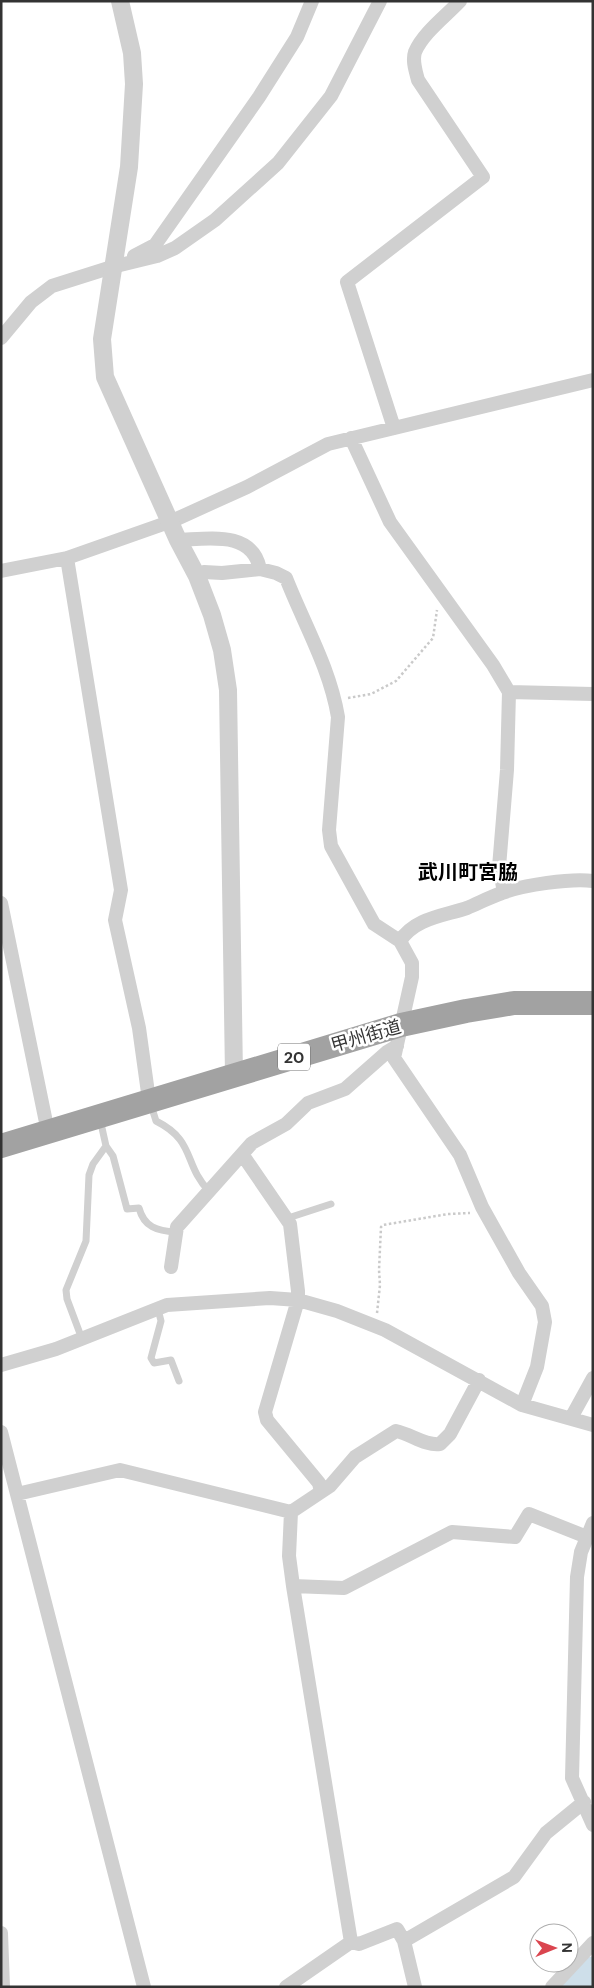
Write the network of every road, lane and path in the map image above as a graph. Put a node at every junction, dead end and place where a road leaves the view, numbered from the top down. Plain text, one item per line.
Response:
1 (120, 1) edge
2 (312, 1) edge
3 (380, 1) edge
4 (460, 1) edge
5 (112, 267) junction
6 (1, 338) edge
7 (593, 380) edge
8 (394, 428) junction
9 (351, 438) junction
10 (172, 522) junction
11 (178, 540) junction
12 (67, 558) junction
13 (260, 569) junction
14 (1, 571) edge
15 (197, 576) junction
16 (443, 596) junction
17 (509, 692) junction
18 (593, 694) edge
19 (335, 700) junction
20 (593, 881) edge
21 (504, 892) junction
22 (1, 903) edge
23 (400, 941) junction
24 (593, 1003) edge
25 (399, 1036) junction
26 (234, 1075) junction
27 (149, 1100) junction
28 (99, 1116) junction
29 (48, 1132) junction
30 (1, 1146) edge
31 (106, 1146) junction
32 (242, 1154) junction
33 (209, 1191) junction
34 (331, 1204) dead end
35 (484, 1210) junction
36 (288, 1218) junction
37 (176, 1232) junction
38 (171, 1267) dead end
39 (298, 1300) junction
40 (158, 1309) junction
41 (372, 1324) junction
42 (82, 1340) junction
43 (1, 1365) edge
44 (593, 1378) edge
45 (479, 1380) junction
46 (179, 1381) dead end
47 (522, 1405) junction
48 (571, 1418) junction
49 (593, 1425) edge
50 (1, 1432) edge
51 (322, 1492) junction
52 (18, 1494) junction
53 (291, 1512) junction
54 (593, 1523) edge
55 (587, 1537) junction
56 (293, 1586) junction
57 (584, 1802) junction
58 (593, 1825) edge
59 (1, 1933) edge
60 (404, 1941) junction
61 (351, 1942) junction
62 (593, 1943) edge
63 (3, 1980) edge
64 (10, 1987) edge
65 (144, 1987) edge
66 (286, 1987) edge
67 (415, 1987) edge
68 (552, 1987) edge

1 - 5 street
2 - 5 street
3 - 5 street
4 - 8 street
5 - 6 street
5 - 10 street
7 - 8 street
8 - 9 street
9 - 10 street
9 - 16 street
10 - 11 street
10 - 12 street
11 - 13 street
11 - 15 street
12 - 14 street
12 - 27 street
13 - 15 street
13 - 19 street
15 - 26 street
16 - 17 street
16 - 19 path
17 - 18 street
17 - 21 street
19 - 23 street
20 - 21 street
21 - 23 street
22 - 29 street
23 - 25 street
24 - 25 highway, 甲州街道 / 20
25 - 26 highway, 甲州街道 / 20
25 - 32 street
25 - 35 street
26 - 27 highway, 甲州街道 / 20
27 - 28 highway, 甲州街道 / 20
27 - 33 lane
28 - 29 highway, 甲州街道 / 20
28 - 31 lane
29 - 30 highway, 甲州街道 / 20
31 - 37 lane
31 - 42 lane
32 - 33 street
32 - 36 street
33 - 37 street
34 - 36 lane
35 - 41 path
35 - 47 street
36 - 39 street
37 - 38 street
39 - 40 street
39 - 41 street
39 - 51 street
40 - 42 street
40 - 46 lane
41 - 45 street
42 - 43 street
44 - 48 street
45 - 47 street
45 - 51 street
47 - 48 street
48 - 49 street
50 - 52 street
51 - 53 street
52 - 53 street
52 - 65 street
53 - 56 street
54 - 55 street
55 - 56 street
55 - 57 street
56 - 61 street
57 - 58 street
57 - 60 street
59 - 63 street
60 - 61 street
60 - 67 street
61 - 66 street
62 - 68 street
63 - 64 lane

